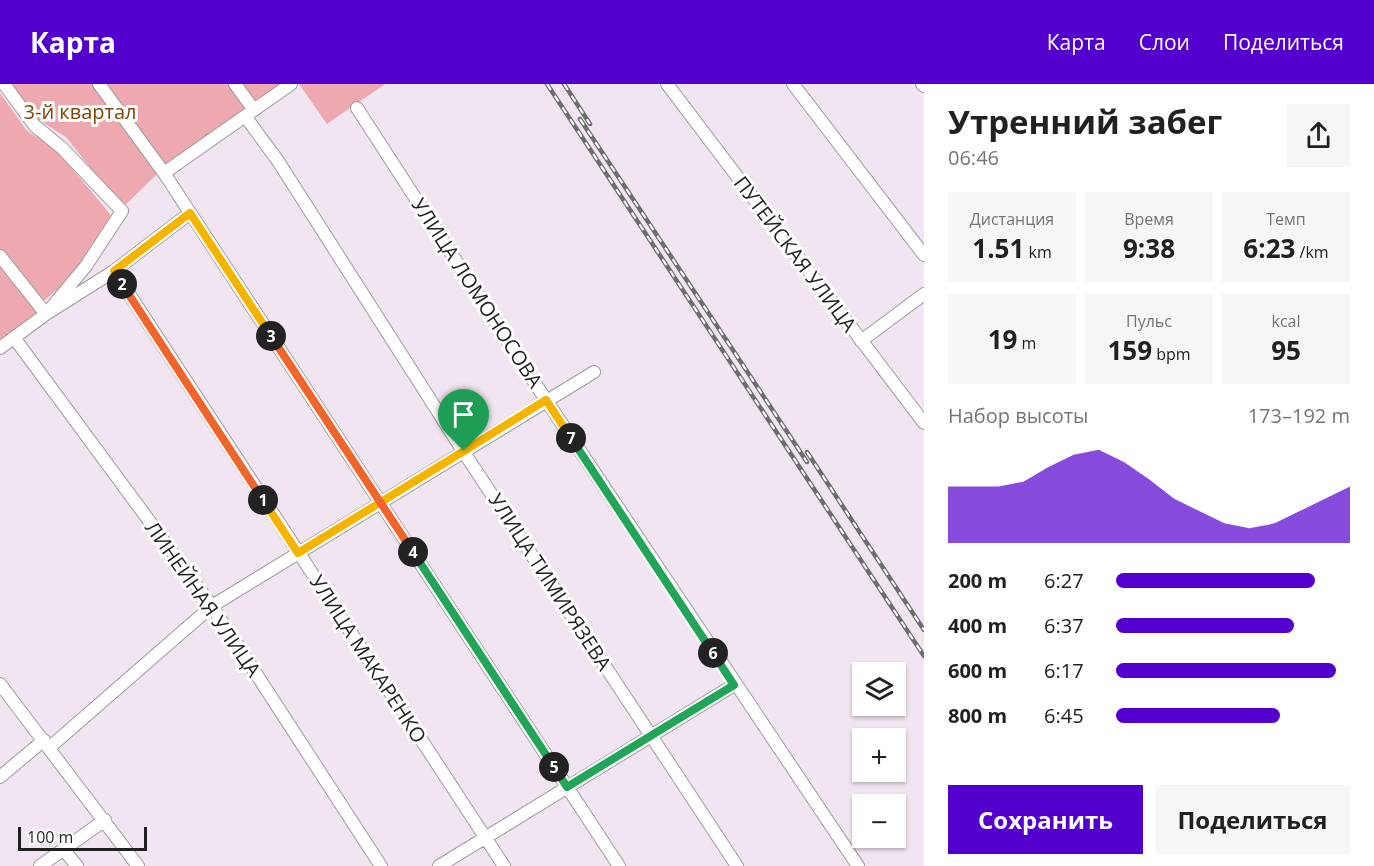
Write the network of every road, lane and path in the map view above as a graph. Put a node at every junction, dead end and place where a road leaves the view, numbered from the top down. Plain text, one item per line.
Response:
1 (4, 84) edge
2 (99, 84) edge
3 (235, 84) edge
4 (291, 84) edge
5 (667, 84) edge
6 (793, 84) edge
7 (357, 108) dead end
8 (250, 113) junction
9 (164, 173) junction
10 (190, 213) junction
11 (924, 255) edge
12 (0, 256) edge
13 (114, 271) junction
14 (924, 294) edge
15 (46, 314) junction
16 (15, 339) junction
17 (861, 341) junction
18 (0, 348) edge
19 (594, 372) dead end
20 (546, 400) junction
21 (924, 423) edge
22 (464, 451) junction
23 (380, 502) junction
24 (298, 553) junction
25 (212, 606) junction
26 (0, 684) edge
27 (734, 685) junction
28 (650, 736) junction
29 (47, 744) junction
30 (0, 776) edge
31 (567, 787) junction
32 (105, 820) junction
33 (486, 838) junction
34 (64, 850) junction
35 (40, 866) edge
36 (77, 866) edge
37 (138, 866) edge
38 (381, 866) edge
39 (439, 866) edge
40 (504, 866) edge
41 (619, 866) edge
42 (737, 866) edge
43 (858, 866) edge

1 - 15 street
2 - 9 street
3 - 8 street, УЛИЦА ТИМИРЯЗЕВА
4 - 8 street
5 - 17 street, ПУТЕЙСКАЯ УЛИЦА
6 - 11 street
7 - 20 street, УЛИЦА ЛОМОНОСОВА
8 - 9 street
8 - 22 street, УЛИЦА ТИМИРЯЗЕВА
9 - 10 street
10 - 13 street
10 - 23 street
12 - 15 street
13 - 15 street
13 - 24 street, УЛИЦА МАКАРЕНКО
14 - 17 street
15 - 16 street
16 - 18 street
16 - 25 street, ЛИНЕЙНАЯ УЛИЦА
17 - 21 street, ПУТЕЙСКАЯ УЛИЦА
19 - 20 street
20 - 22 street
20 - 27 street, УЛИЦА ЛОМОНОСОВА
22 - 23 street
22 - 28 street, УЛИЦА ТИМИРЯЗЕВА
23 - 24 street
23 - 31 street
24 - 25 street
24 - 33 street, УЛИЦА МАКАРЕНКО
25 - 29 street
25 - 38 street, ЛИНЕЙНАЯ УЛИЦА
26 - 29 street
27 - 28 street
27 - 43 street, УЛИЦА ЛОМОНОСОВА
28 - 31 street
28 - 42 street, УЛИЦА ТИМИРЯЗЕВА
29 - 30 street
29 - 32 street
31 - 33 street
31 - 41 street
32 - 34 street
32 - 37 street
33 - 39 street
33 - 40 street, УЛИЦА МАКАРЕНКО
34 - 35 street
34 - 36 street

